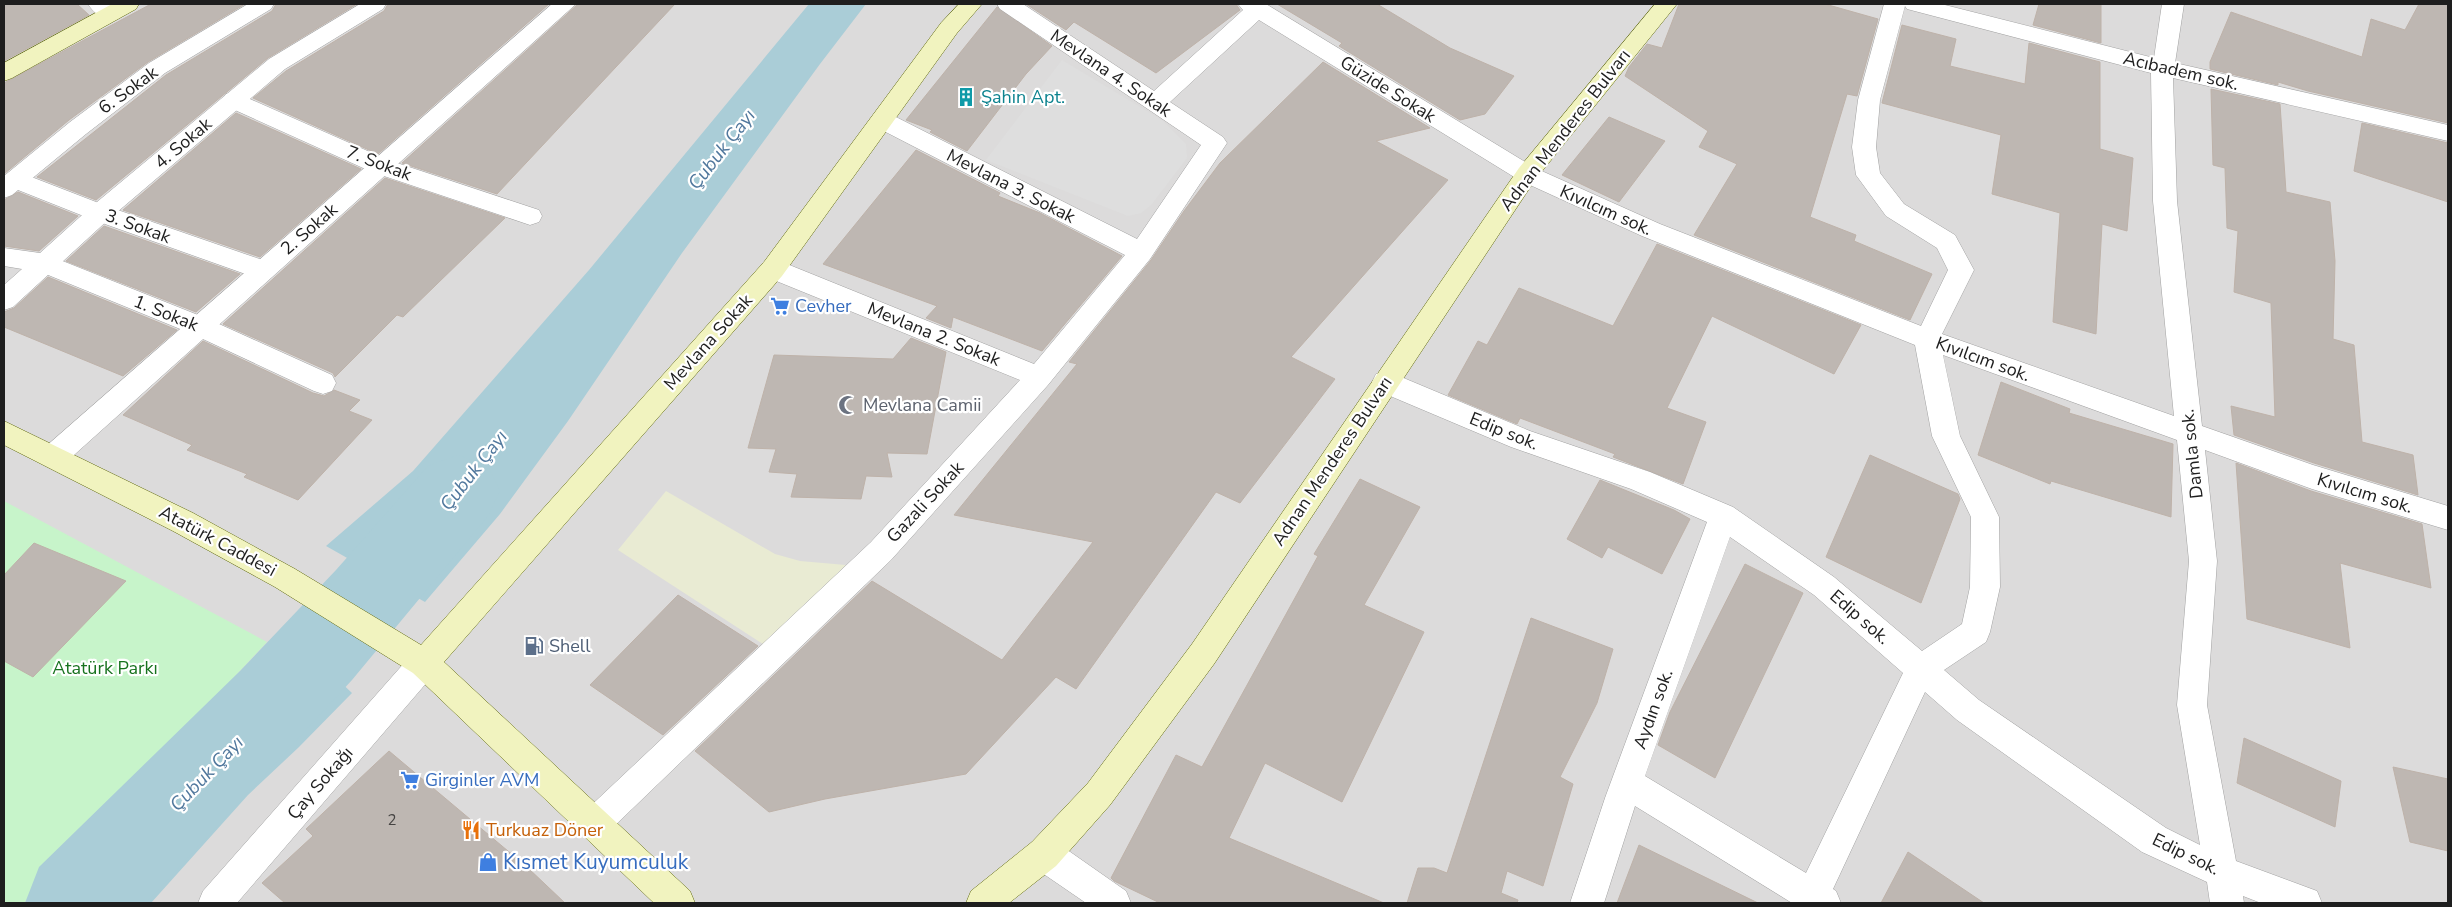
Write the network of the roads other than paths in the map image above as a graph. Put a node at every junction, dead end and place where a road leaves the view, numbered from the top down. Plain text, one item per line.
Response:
1 (263, 4) edge
2 (375, 4) edge
3 (565, 4) edge
4 (971, 4) edge
5 (1008, 4) edge
6 (1666, 4) edge
7 (1895, 4) edge
8 (1915, 4) edge
9 (2173, 4) edge
10 (1254, 6) edge
11 (112, 7) edge
12 (2163, 68) junction
13 (4, 73) edge
14 (234, 100) junction
15 (1155, 103) junction
16 (882, 120) junction
17 (2448, 133) edge
18 (1216, 143) joint
19 (380, 166) junction
20 (1527, 174) junction
21 (10, 185) edge
22 (100, 213) junction
23 (530, 216) dead end
24 (1140, 252) junction
25 (4, 257) edge
26 (45, 264) junction
27 (773, 269) junction
28 (262, 270) junction
29 (4, 300) edge
30 (199, 326) junction
31 (1927, 339) junction
32 (1039, 377) junction
33 (1385, 382) junction
34 (323, 383) dead end
35 (4, 432) edge
36 (2190, 433) junction
37 (54, 456) junction
38 (1723, 516) junction
39 (2448, 518) edge
40 (424, 663) junction
41 (1920, 669) junction
42 (1627, 783) junction
43 (594, 824) junction
44 (1044, 854) junction
45 (2222, 872) junction
46 (1815, 900) edge
47 (215, 903) edge
48 (678, 903) edge
49 (983, 903) edge
50 (1114, 903) edge
51 (1587, 903) edge
52 (2227, 903) edge
53 (2305, 903) edge

1 - 21 street, 6. Sokak
2 - 14 street, 4. Sokak
3 - 19 street, 2. Sokak
4 - 16 main road, Mevlana Sokak
5 - 15 street, Mevlana 4. Sokak
6 - 20 main road, Adnan Menderes Bulvarı
7 - 31 street
8 - 12 street, Acıbadem sok.
9 - 12 street, Damla sok.
10 - 15 street
10 - 20 street, Güzide Sokak
11 - 13 main road
12 - 17 street, Acıbadem sok.
12 - 36 street, Damla sok.
14 - 19 street, 7. Sokak
14 - 22 street, 4. Sokak
15 - 18 street, Mevlana 4. Sokak
16 - 24 street, Mevlana 3. Sokak
16 - 27 main road, Mevlana Sokak
18 - 24 street, Gazali Sokak
19 - 23 street, 7. Sokak
19 - 28 street, 2. Sokak
20 - 31 street, Kıvılcım sok.
20 - 33 main road, Adnan Menderes Bulvarı
21 - 22 street, 3. Sokak
22 - 26 street, 4. Sokak
22 - 28 street, 3. Sokak
24 - 32 street, Gazali Sokak
25 - 26 street, 1. Sokak
26 - 29 street, 4. Sokak
26 - 30 street, 1. Sokak
27 - 32 street, Mevlana 2. Sokak
27 - 40 main road, Mevlana Sokak
28 - 30 street, 2. Sokak
30 - 34 street, 1. Sokak
30 - 37 street, 2. Sokak
31 - 36 street, Kıvılcım sok.
31 - 41 street
32 - 43 street, Gazali Sokak
33 - 38 street, Edip sok.
33 - 44 main road, Adnan Menderes Bulvarı
35 - 37 main road, Atatürk Caddesi
36 - 39 street, Kıvılcım sok.
36 - 45 street, Damla sok.
37 - 40 main road, Atatürk Caddesi
38 - 41 street, Edip sok.
38 - 42 street, Aydın sok.
40 - 43 main road, Atatürk Caddesi
40 - 47 street, Çay Sokağı
41 - 45 street, Edip sok.
41 - 46 street
42 - 46 street
42 - 51 street, Aydın sok.
43 - 48 main road, Atatürk Caddesi
44 - 49 main road, Adnan Menderes Bulvarı
44 - 50 street
45 - 52 street, Damla sok.
45 - 53 street, Edip sok.

